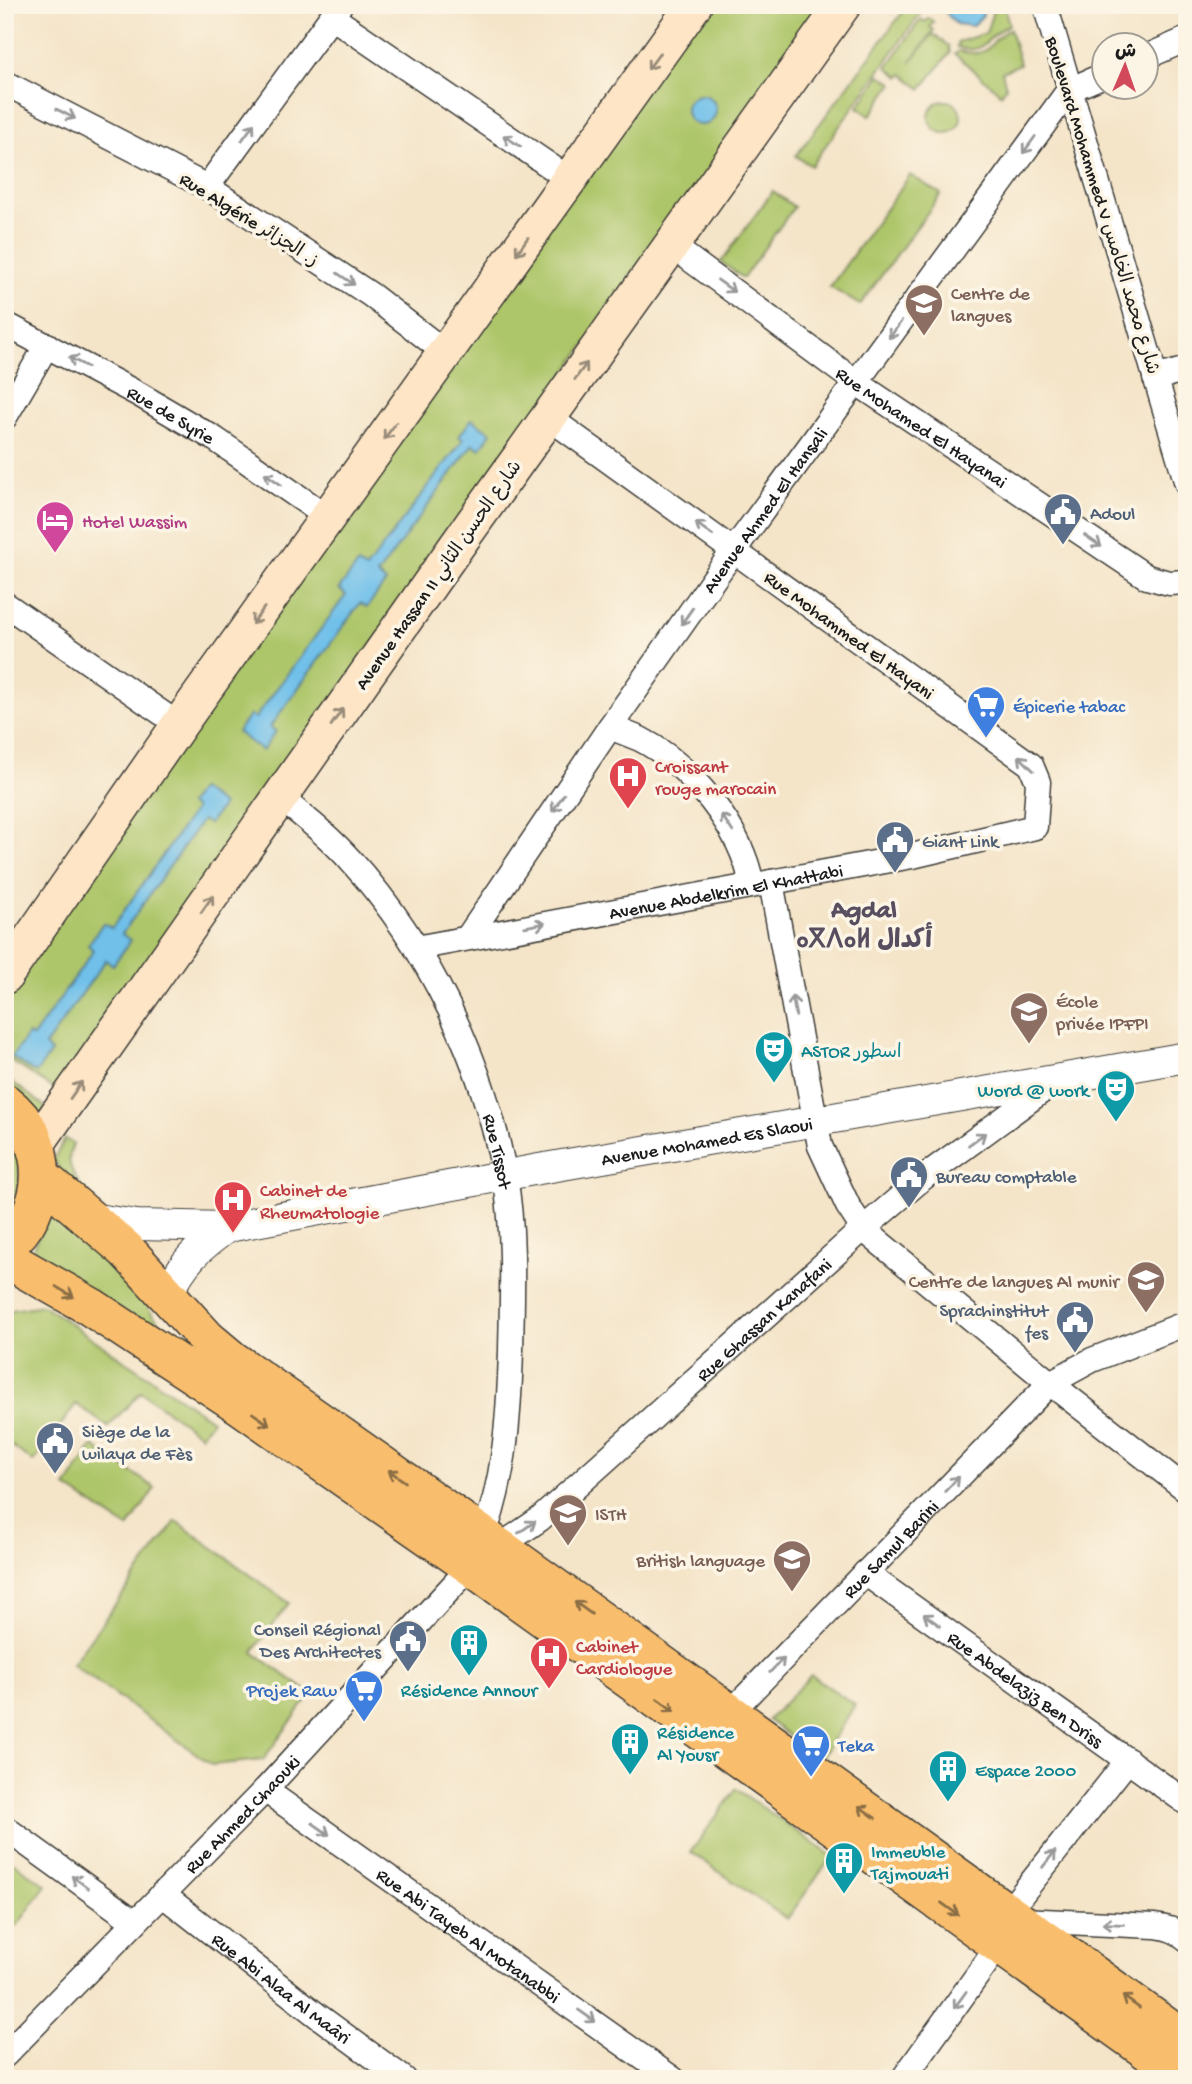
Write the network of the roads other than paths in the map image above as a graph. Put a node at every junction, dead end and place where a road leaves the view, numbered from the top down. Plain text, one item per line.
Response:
1 (694, 5) edge
2 (843, 5) edge
3 (1045, 5) edge
4 (336, 11) edge
5 (1187, 39) edge
6 (1160, 51) edge
7 (1090, 81) edge
8 (5, 83) edge
9 (1069, 90) junction
10 (569, 179) junction
11 (207, 187) junction
12 (671, 245) junction
13 (5, 324) edge
14 (47, 345) junction
15 (446, 352) junction
16 (1187, 369) edge
17 (1155, 378) junction
18 (857, 383) junction
19 (5, 417) edge
20 (548, 417) junction
21 (1187, 484) edge
22 (329, 518) junction
23 (734, 550) junction
24 (1187, 582) edge
25 (5, 604) edge
26 (179, 725) junction
27 (610, 727) junction
28 (280, 798) junction
29 (1035, 827) joint
30 (762, 884) junction
31 (468, 937) junction
32 (416, 948) junction
33 (5, 976) edge
34 (1187, 1057) edge
35 (1060, 1078) junction
36 (5, 1103) edge
37 (815, 1121) junction
38 (38, 1161) junction
39 (505, 1176) junction
40 (90, 1218) junction
41 (228, 1227) junction
42 (863, 1229) junction
43 (5, 1246) edge
44 (5, 1258) edge
45 (168, 1294) junction
46 (1187, 1323) edge
47 (1050, 1382) junction
48 (1187, 1490) edge
49 (484, 1550) junction
50 (865, 1573) junction
51 (729, 1714) junction
52 (1128, 1760) junction
53 (265, 1790) junction
54 (1187, 1803) edge
55 (5, 1829) edge
56 (162, 1894) junction
57 (135, 1922) junction
58 (1008, 1926) junction
59 (1184, 1932) edge
60 (1187, 2042) edge
61 (5, 2055) edge
62 (404, 2079) edge
63 (673, 2079) edge
64 (903, 2079) edge
65 (1187, 2079) edge

1 -> 10 main road
2 - 12 main road, Avenue Hassan II شارع الحسن الثاني
3 - 9 street, Boulevard Mohammed V شارع محمد الخامس
10 -> 4 street
11 -> 4 street
5 - 6 street
7 - 9 street
8 -> 11 street, Rue Algérie ز. الجزائر
9 - 17 street, Boulevard Mohammed V شارع محمد الخامس
9 -> 18 street, Avenue Ahmed El Hansali
10 -> 15 main road
11 -> 15 street, Rue Algérie ز. الجزائر
12 -> 18 street, Rue Mohamed El Hayanai
20 -> 12 main road, Avenue Hassan II شارع الحسن الثاني
13 - 14 street, Rue de Syrie
14 - 19 street
22 -> 14 street, Rue de Syrie
15 -> 22 main road
16 - 17 street
17 - 21 street, Boulevard Mohammed V شارع محمد الخامس
18 - 23 street, Avenue Ahmed El Hansali
18 -> 24 street, Rue Mohamed El Hayanai
23 -> 20 street, Rue Mohammed El Hayani
28 -> 20 main road, Avenue Hassan II شارع الحسن الثاني
22 -> 26 main road
23 -> 27 street, Avenue Ahmed El Hansali
29 -> 23 street, Rue Mohammed El Hayani
25 - 26 street
26 - 33 main road
30 -> 27 street
27 -> 31 street, Avenue Ahmed El Hansali
28 - 32 street, Rue Tissot
38 -> 28 main road, Avenue Hassan II شارع الحسن الثاني
29 - 30 street, Avenue Abdelkrim El Khattabi
31 -> 30 street, Avenue Abdelkrim El Khattabi
37 -> 30 street
31 - 32 street, Avenue Abdelkrim El Khattabi
32 - 39 street, Rue Tissot
34 - 35 street, Avenue Mohamed Es Slaoui
35 - 37 street, Avenue Mohamed Es Slaoui
42 -> 35 street, Rue Ghassan Kanafani
36 - 38 main road
37 - 39 street, Avenue Mohamed Es Slaoui
37 - 42 street
38 - 40 main road
38 - 43 main road
39 - 41 street, Avenue Mohamed Es Slaoui
39 - 49 street, Rue Tissot
40 - 41 street, Avenue Mohamed Es Slaoui
40 - 45 main road
41 - 45 street, Avenue Mohamed Es Slaoui
42 - 47 street
49 -> 42 street, Rue Ghassan Kanafani
44 -> 49 main road
49 -> 45 main road
46 - 47 street, Rue Samul Barini
47 - 48 street
50 -> 47 street, Rue Samul Barini
51 -> 49 main road
49 - 53 street, Rue Ahmed Chaouki
49 -> 58 main road
51 -> 50 street, Rue Samul Barini
52 -> 50 street, Rue Abdelaziz Ben Driss
58 -> 51 main road
52 - 54 street, Rue Abdelaziz Ben Driss
58 -> 52 street
53 - 56 street, Rue Ahmed Chaouki
53 -> 63 street, Rue Abi Tayeb Al Motanabbi
57 -> 55 street
56 - 57 street, Rue Ahmed Chaouki
56 - 62 street, Rue Abi Alaa Al Maâri
57 - 61 street, Rue Ahmed Chaouki
59 -> 58 street
60 -> 58 main road
58 -> 64 street
58 - 65 main road

